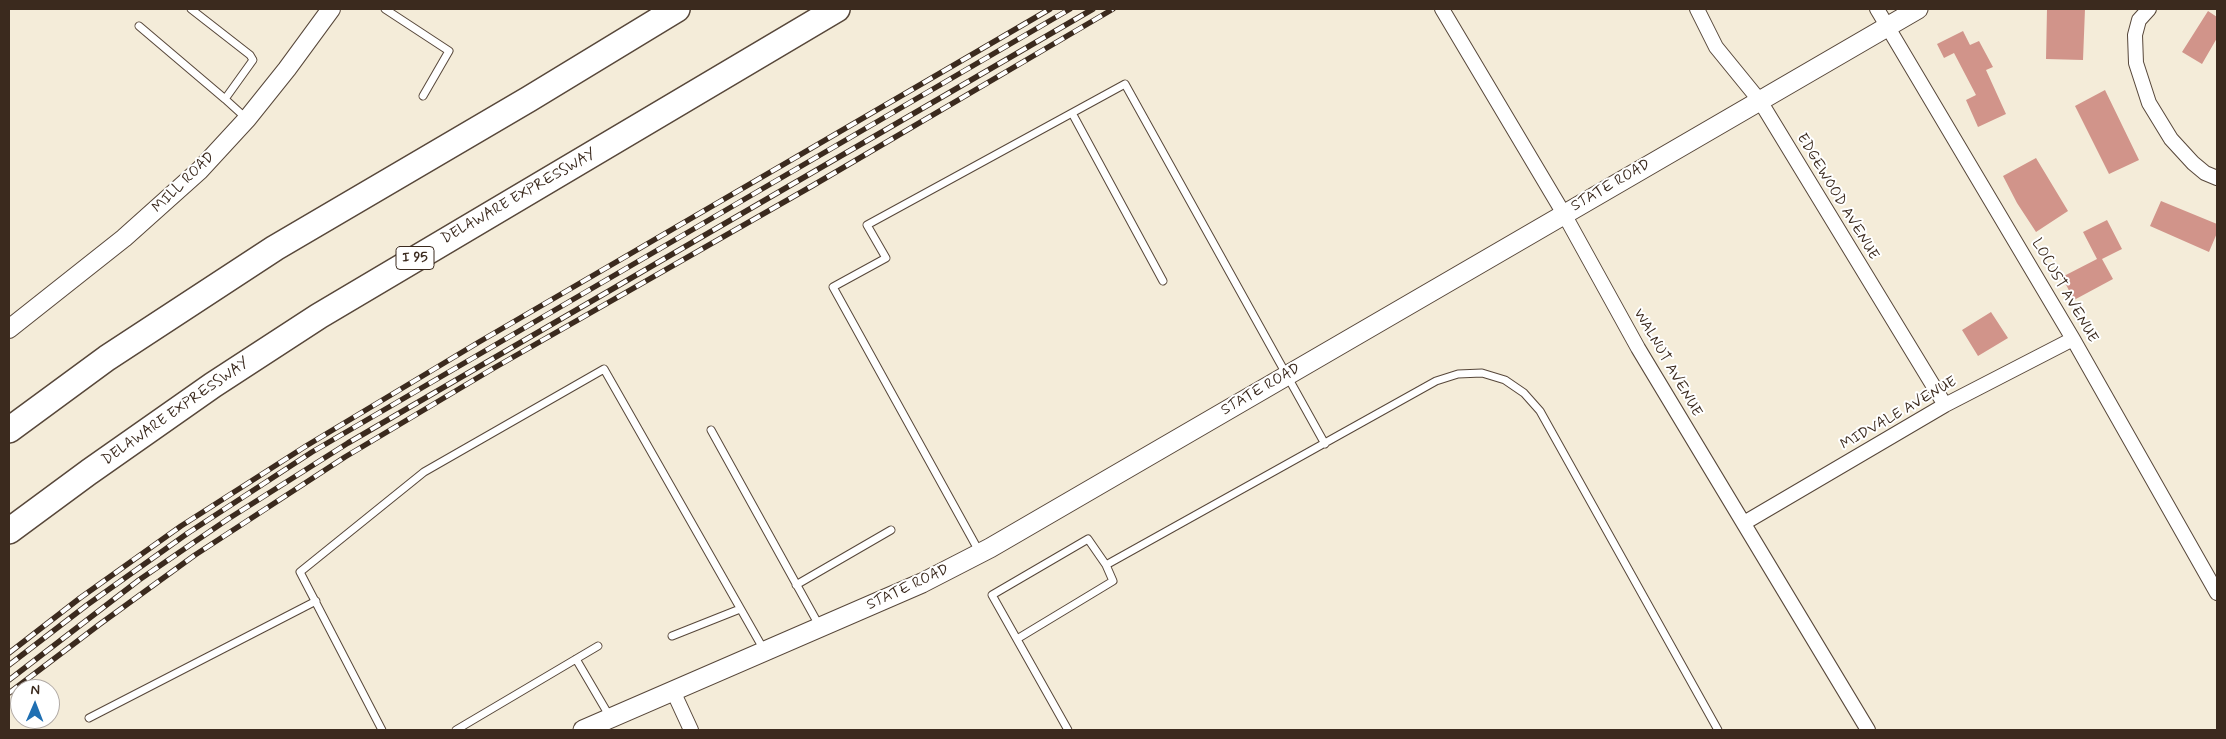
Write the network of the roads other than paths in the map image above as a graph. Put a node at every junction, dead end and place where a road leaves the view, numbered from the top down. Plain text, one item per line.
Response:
1 (191, 9) edge
2 (332, 9) edge
3 (384, 9) edge
4 (677, 9) edge
5 (837, 9) edge
6 (1442, 9) edge
7 (1697, 9) edge
8 (1877, 9) edge
9 (1918, 9) edge
10 (2149, 9) edge
11 (139, 26) dead end
12 (1888, 27) junction
13 (423, 96) dead end
14 (224, 99) junction
15 (1760, 101) junction
16 (1072, 113) junction
17 (247, 119) junction
18 (2217, 178) edge
19 (1564, 214) junction
20 (1163, 281) dead end
21 (9, 330) edge
22 (2073, 339) junction
23 (1287, 375) junction
24 (1945, 405) junction
25 (9, 430) edge
26 (712, 430) dead end
27 (1325, 444) junction
28 (1744, 523) junction
29 (891, 530) dead end
30 (9, 532) edge
31 (980, 553) junction
32 (1106, 565) junction
33 (796, 585) junction
34 (2217, 593) edge
35 (316, 601) junction
36 (740, 609) junction
37 (820, 628) junction
38 (672, 636) dead end
39 (1017, 640) junction
40 (598, 646) dead end
41 (765, 652) junction
42 (576, 659) junction
43 (673, 691) junction
44 (89, 718) dead end
45 (611, 718) junction
46 (382, 730) edge
47 (456, 730) edge
48 (583, 730) edge
49 (691, 730) edge
50 (1068, 730) edge
51 (1718, 730) edge
52 (1868, 730) edge

1 - 14 lane
2 - 17 street, MILL ROAD
3 - 13 lane
4 - 25 highway
5 - 30 highway, DELAWARE EXPRESSWAY / I 95
6 - 19 street, WALNUT AVENUE
7 - 15 street, EDGEWOOD AVENUE
8 - 12 street, LOCUST AVENUE
9 - 12 main road, STATE ROAD
10 - 18 street
11 - 14 lane
12 - 15 main road, STATE ROAD
12 - 22 street, LOCUST AVENUE
14 - 17 lane
15 - 19 main road, STATE ROAD
15 - 24 street, EDGEWOOD AVENUE
16 - 20 lane
16 - 23 lane
16 - 31 lane
17 - 21 street, MILL ROAD
19 - 23 main road, STATE ROAD
19 - 28 street, WALNUT AVENUE
22 - 24 street, MIDVALE AVENUE
22 - 34 street, LOCUST AVENUE
23 - 27 lane
23 - 31 main road, STATE ROAD
24 - 28 street, MIDVALE AVENUE
26 - 33 lane
27 - 32 lane
27 - 51 lane
28 - 52 street, WALNUT AVENUE
29 - 33 lane
31 - 37 main road, STATE ROAD
32 - 39 lane
32 - 39 lane
33 - 37 lane
35 - 36 lane
35 - 44 lane
35 - 46 lane
36 - 38 lane
36 - 41 lane
37 - 41 main road, STATE ROAD
39 - 50 lane
40 - 42 lane
41 - 43 main road, STATE ROAD
42 - 45 lane
42 - 47 lane
43 - 45 main road, STATE ROAD
43 - 49 street
45 - 48 main road, STATE ROAD

